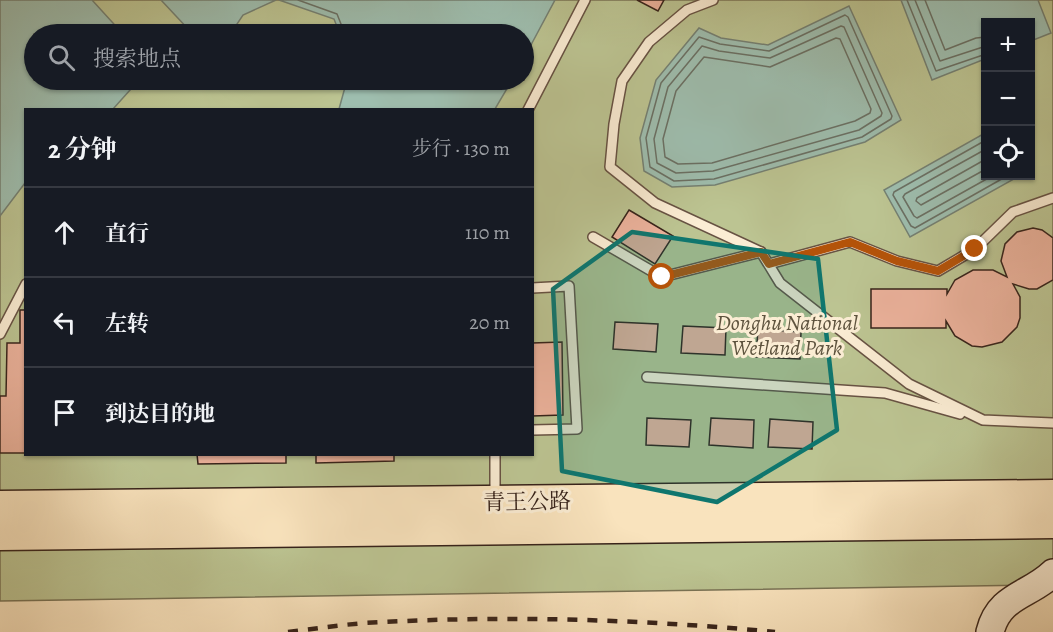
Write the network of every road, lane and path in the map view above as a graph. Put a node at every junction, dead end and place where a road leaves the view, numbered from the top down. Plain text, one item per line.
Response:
1 (585, 0) edge
2 (713, 0) edge
3 (529, 108) edge
4 (1053, 198) edge
5 (592, 237) dead end
6 (761, 252) junction
7 (769, 264) junction
8 (24, 288) edge
9 (534, 288) edge
10 (0, 334) edge
11 (646, 377) dead end
12 (983, 420) junction
13 (1053, 423) edge
14 (534, 430) edge
15 (495, 456) edge
16 (1053, 495) edge
17 (495, 502) junction
18 (0, 506) edge
19 (1053, 523) edge
20 (0, 535) edge
21 (1053, 573) edge
22 (990, 632) edge

1 - 3 lane
2 - 6 lane
4 - 7 lane
5 - 6 lane
6 - 7 lane
7 - 12 lane
8 - 10 lane
9 - 14 lane
11 - 12 lane
12 - 13 lane
15 - 17 lane
16 - 17 main road, 青王公路
17 - 18 main road, 青王公路
19 - 20 main road, 青王公路
21 - 22 street

